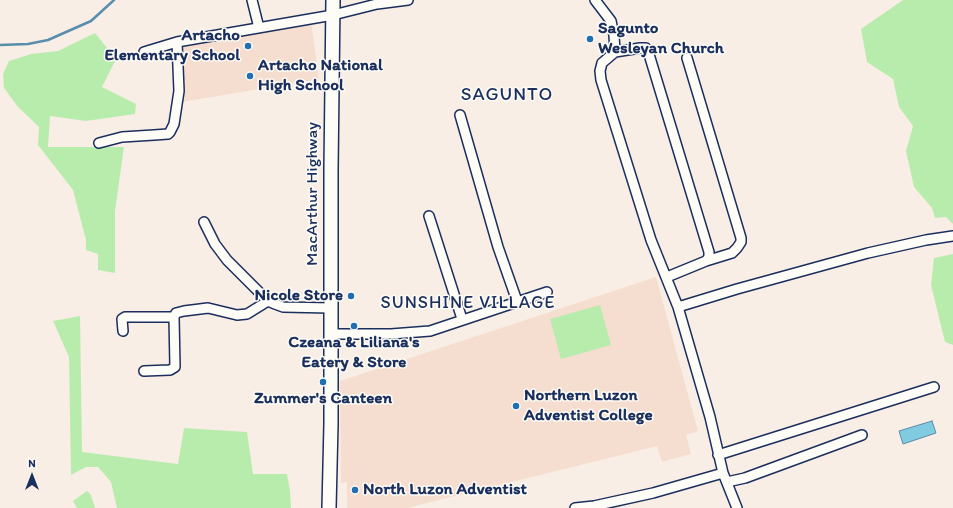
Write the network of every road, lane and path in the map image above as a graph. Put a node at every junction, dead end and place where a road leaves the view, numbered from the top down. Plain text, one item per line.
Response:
1 (252, 0) edge
2 (333, 0) edge
3 (408, 0) edge
4 (595, 0) edge
5 (333, 15) junction
6 (259, 28) junction
7 (177, 42) junction
8 (144, 52) dead end
9 (615, 52) junction
10 (687, 58) dead end
11 (460, 115) dead end
12 (99, 142) dead end
13 (430, 216) dead end
14 (204, 222) dead end
15 (953, 236) edge
16 (706, 261) junction
17 (667, 277) junction
18 (548, 292) dead end
19 (268, 301) junction
20 (516, 301) junction
21 (678, 307) junction
22 (331, 308) junction
23 (174, 317) junction
24 (462, 319) junction
25 (123, 330) dead end
26 (330, 334) junction
27 (144, 370) dead end
28 (934, 387) dead end
29 (862, 435) dead end
30 (718, 455) junction
31 (723, 473) junction
32 (727, 482) junction
33 (329, 508) edge
34 (575, 508) edge
35 (737, 508) edge

1 - 6 street
2 - 5 highway, MacArthur Highway
3 - 5 street
4 - 9 street
5 - 6 street
5 - 22 highway, MacArthur Highway
6 - 7 street
7 - 8 street
7 - 12 street
9 - 16 street
9 - 17 street
10 - 16 street
11 - 20 street
13 - 24 street
14 - 19 street
15 - 21 street
16 - 17 street
17 - 21 street
18 - 20 street
19 - 22 street
19 - 23 street
20 - 24 street
21 - 30 street
22 - 26 highway, MacArthur Highway
23 - 25 street
23 - 27 street
24 - 26 street
26 - 33 highway, MacArthur Highway
28 - 30 street
29 - 32 street
30 - 31 street
31 - 32 street
31 - 34 street
32 - 35 street

